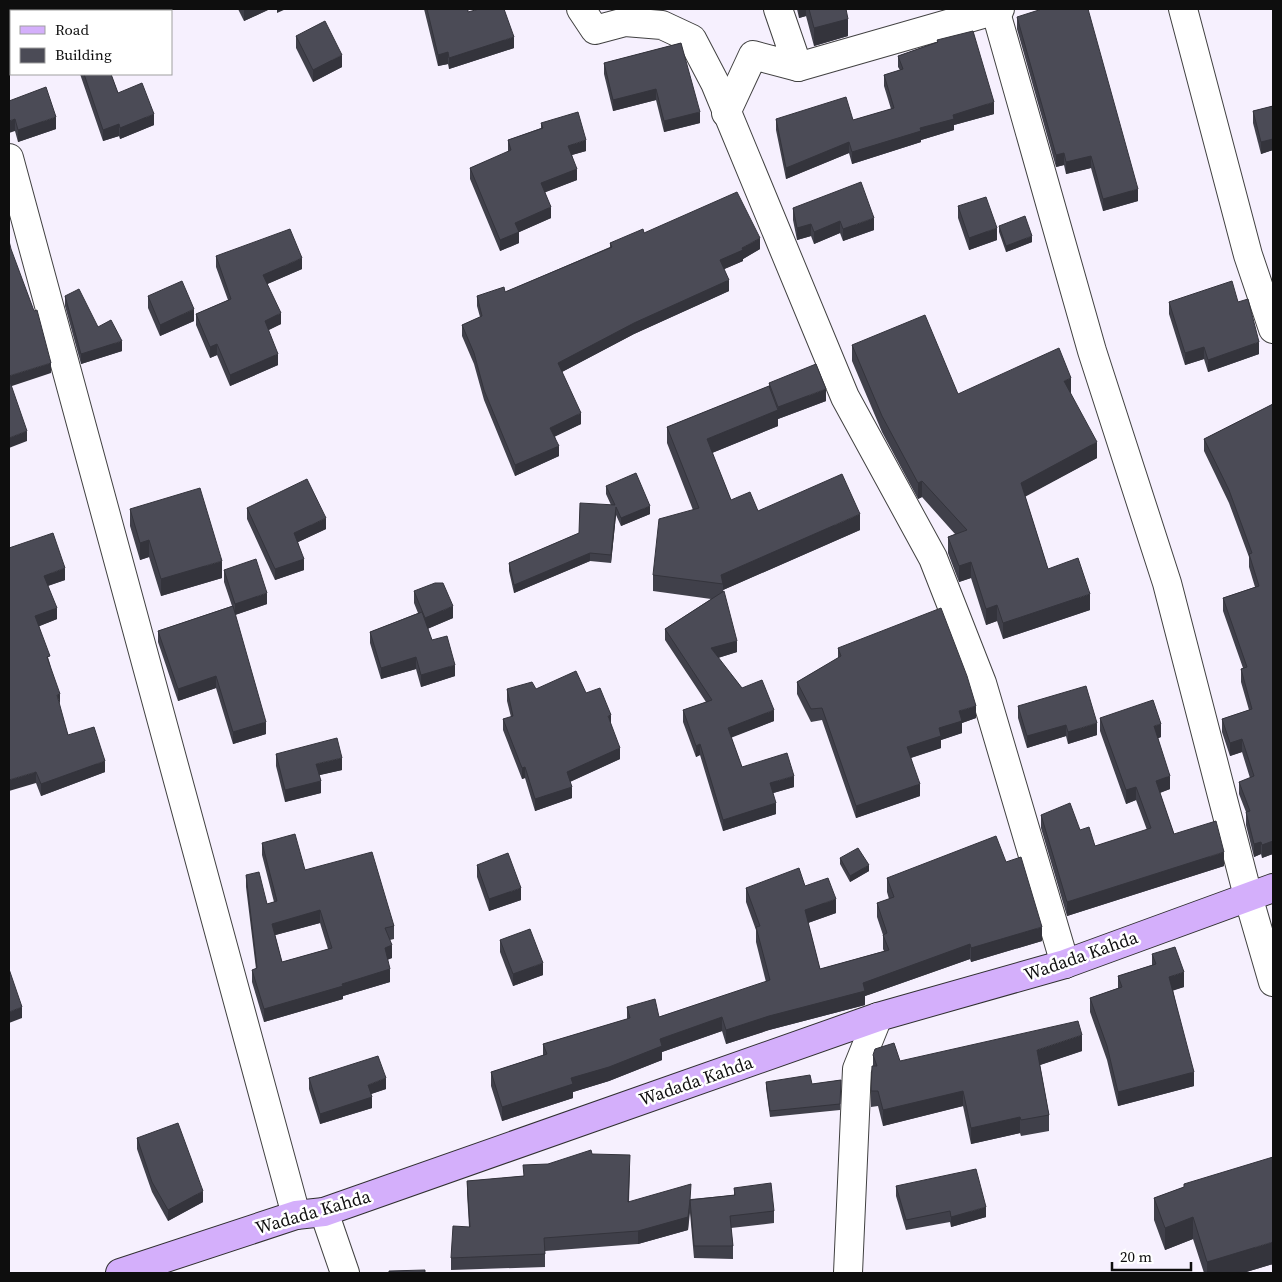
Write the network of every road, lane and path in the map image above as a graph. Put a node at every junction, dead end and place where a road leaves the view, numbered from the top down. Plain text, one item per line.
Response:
1 (581, 9) edge
2 (778, 9) edge
3 (997, 9) edge
4 (1183, 9) edge
5 (798, 66) junction
6 (726, 113) junction
7 (9, 158) edge
8 (1273, 329) edge
9 (1261, 892) edge
10 (1065, 964) junction
11 (1273, 982) edge
12 (878, 1017) junction
13 (324, 1212) junction
14 (296, 1215) junction
15 (120, 1273) edge
16 (345, 1273) edge
17 (848, 1273) edge

1 - 6 street
2 - 5 street
3 - 5 street
3 - 9 street
4 - 8 street
5 - 6 street
6 - 10 street
7 - 14 street
9 - 10 main road, Wadada Kahda
9 - 11 street
10 - 12 main road, Wadada Kahda
12 - 13 main road, Wadada Kahda
12 - 17 street
13 - 14 main road, Wadada Kahda
13 - 16 street
14 - 15 main road, Wadada Kahda

